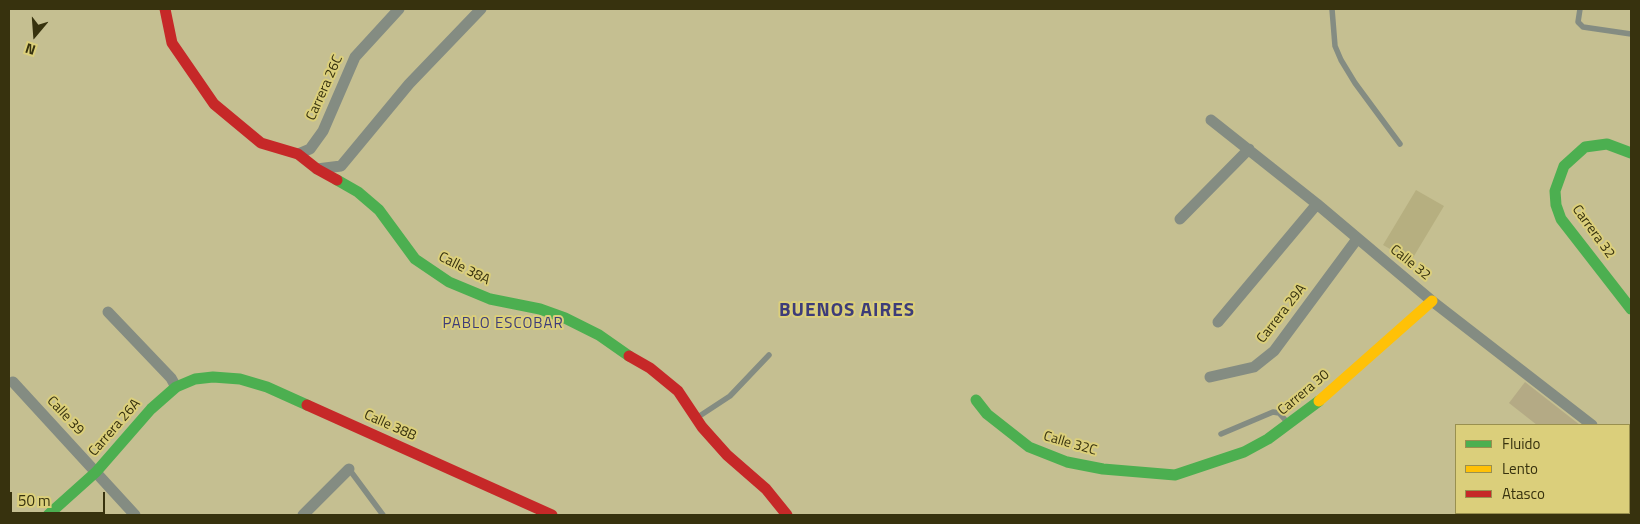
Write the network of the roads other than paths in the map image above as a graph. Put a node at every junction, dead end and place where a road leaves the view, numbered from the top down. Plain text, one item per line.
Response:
1 (165, 9) edge
2 (399, 9) edge
3 (481, 9) edge
4 (1332, 9) edge
5 (1580, 9) edge
6 (1631, 34) edge
7 (1211, 120) dead end
8 (1400, 144) dead end
9 (1249, 149) junction
10 (1631, 153) edge
11 (298, 154) junction
12 (317, 169) junction
13 (1317, 204) junction
14 (1180, 219) dead end
15 (1357, 239) junction
16 (1432, 301) junction
17 (1631, 309) edge
18 (108, 312) dead end
19 (1218, 322) dead end
20 (769, 355) dead end
21 (213, 377) joint
22 (1210, 377) dead end
23 (13, 382) dead end
24 (176, 387) junction
25 (976, 400) dead end
26 (696, 418) junction
27 (1591, 424) edge
28 (1289, 425) junction
29 (1222, 434) dead end
30 (349, 469) joint
31 (96, 472) junction
32 (1175, 475) joint
33 (48, 515) edge
34 (135, 515) edge
35 (303, 515) edge
36 (383, 515) edge
37 (552, 515) edge
38 (788, 515) edge

1 - 11 street, Calle 38A
2 - 11 street, Carrera 26C
3 - 12 street
4 - 8 lane
5 - 6 lane
7 - 9 street, Calle 32
9 - 13 street, Calle 32
9 - 14 street
10 - 17 street, Carrera 32
11 - 12 street, Calle 38A
12 - 26 street, Calle 38A
13 - 15 street, Calle 32
13 - 19 street
15 - 16 street, Calle 32
15 - 22 street, Carrera 29A
16 - 27 street, Calle 32
16 - 28 street, Carrera 30
18 - 24 street
20 - 26 lane
21 - 24 street, Carrera 26A
21 - 37 street, Calle 38B
23 - 31 street, Calle 39
24 - 31 street, Carrera 26A
25 - 32 street, Calle 32C
26 - 38 street, Calle 38A
28 - 29 lane
28 - 32 street, Carrera 30
30 - 35 street
30 - 36 lane
31 - 33 street, Carrera 26A
31 - 34 street, Calle 39

